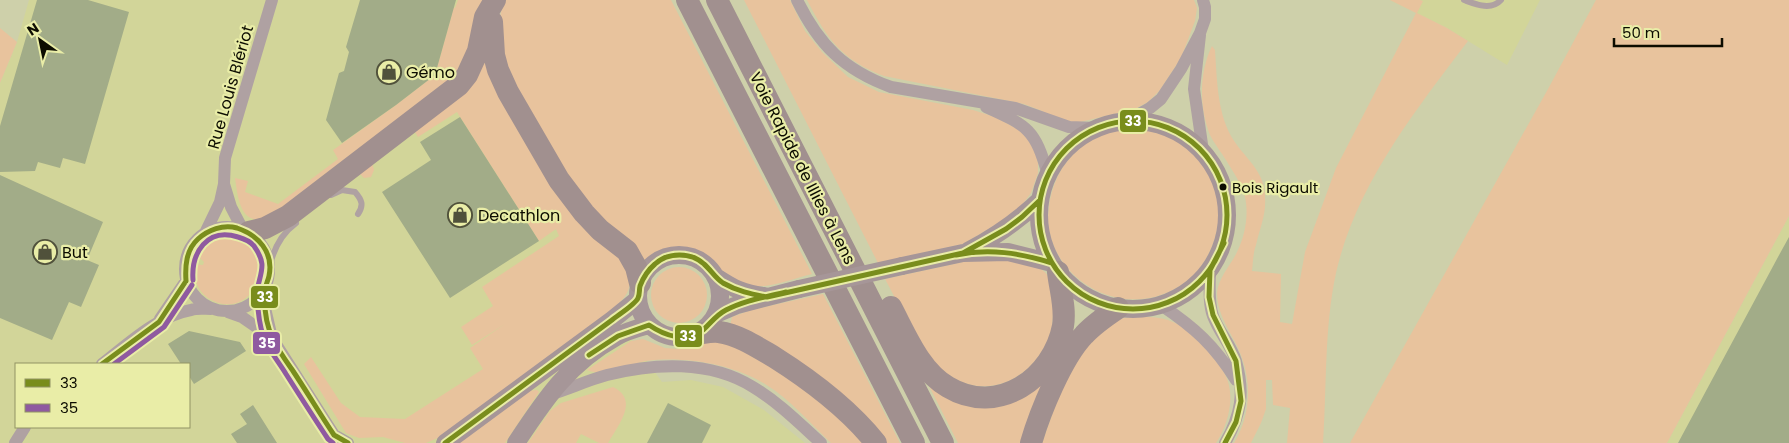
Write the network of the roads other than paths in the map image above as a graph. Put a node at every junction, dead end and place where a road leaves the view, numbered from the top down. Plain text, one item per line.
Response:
1 (272, 0) edge
2 (687, 0) edge
3 (717, 0) edge
4 (797, 0) edge
5 (1203, 0) edge
6 (1464, 0) edge
7 (1501, 0) edge
8 (494, 1) edge
9 (1200, 32) junction
10 (972, 101) junction
11 (1127, 121) junction
12 (1097, 128) junction
13 (1202, 150) junction
14 (1048, 176) junction
15 (350, 182) junction
16 (224, 184) junction
17 (1040, 200) junction
18 (324, 201) dead end
19 (358, 214) dead end
20 (300, 219) dead end
21 (830, 222) junction
22 (246, 231) junction
23 (205, 233) junction
24 (963, 253) junction
25 (270, 265) junction
26 (1055, 268) junction
27 (1210, 270) junction
28 (716, 277) junction
29 (186, 282) junction
30 (265, 288) junction
31 (639, 291) junction
32 (767, 297) junction
33 (1160, 306) junction
34 (1118, 308) junction
35 (219, 310) junction
36 (716, 314) junction
37 (159, 322) junction
38 (649, 324) junction
39 (696, 334) junction
40 (272, 338) junction
41 (103, 363) edge
42 (1239, 384) junction
43 (547, 396) junction
44 (25, 428) edge
45 (334, 439) edge
46 (15, 443) edge
47 (348, 443) edge
48 (445, 443) edge
49 (516, 443) edge
50 (821, 443) edge
51 (876, 443) edge
52 (914, 443) edge
53 (943, 443) edge
54 (1032, 443) edge
55 (1225, 443) edge

1 - 16 street, Rue Louis Blériot
2 - 52 highway
3 - 21 highway, Voie Rapide de Illies à Lens
4 - 10 street
5 - 9 street
6 - 7 lane
8 - 15 highway
8 - 31 highway
9 - 11 street
9 - 13 street
10 - 12 street
10 - 14 street
11 - 12 street
11 - 13 street
12 - 14 street
13 - 27 street
14 - 17 street
15 - 18 lane
15 - 19 lane
15 - 22 highway
16 - 22 street, Rue Louis Blériot
16 - 23 street, Rue Louis Blériot
17 - 24 street
17 - 26 street
20 - 25 lane
21 - 26 highway
21 - 53 highway, Voie Rapide de Illies à Lens
22 - 23 street
22 - 25 street
23 - 29 street
24 - 26 street
24 - 32 street, bridge
25 - 30 street
26 - 34 street
27 - 33 street
27 - 42 street
28 - 31 street
28 - 32 street
28 - 36 street
29 - 35 street
29 - 37 street
30 - 35 street
30 - 40 street
31 - 38 street
31 - 48 street
32 - 36 street
33 - 34 street
33 - 42 street
34 - 54 highway
35 - 37 street
35 - 40 street
36 - 39 street
37 - 41 street
38 - 39 street
38 - 43 street
39 - 51 highway
40 - 45 street
42 - 55 street
43 - 49 street
43 - 50 street
44 - 46 street
45 - 47 street

